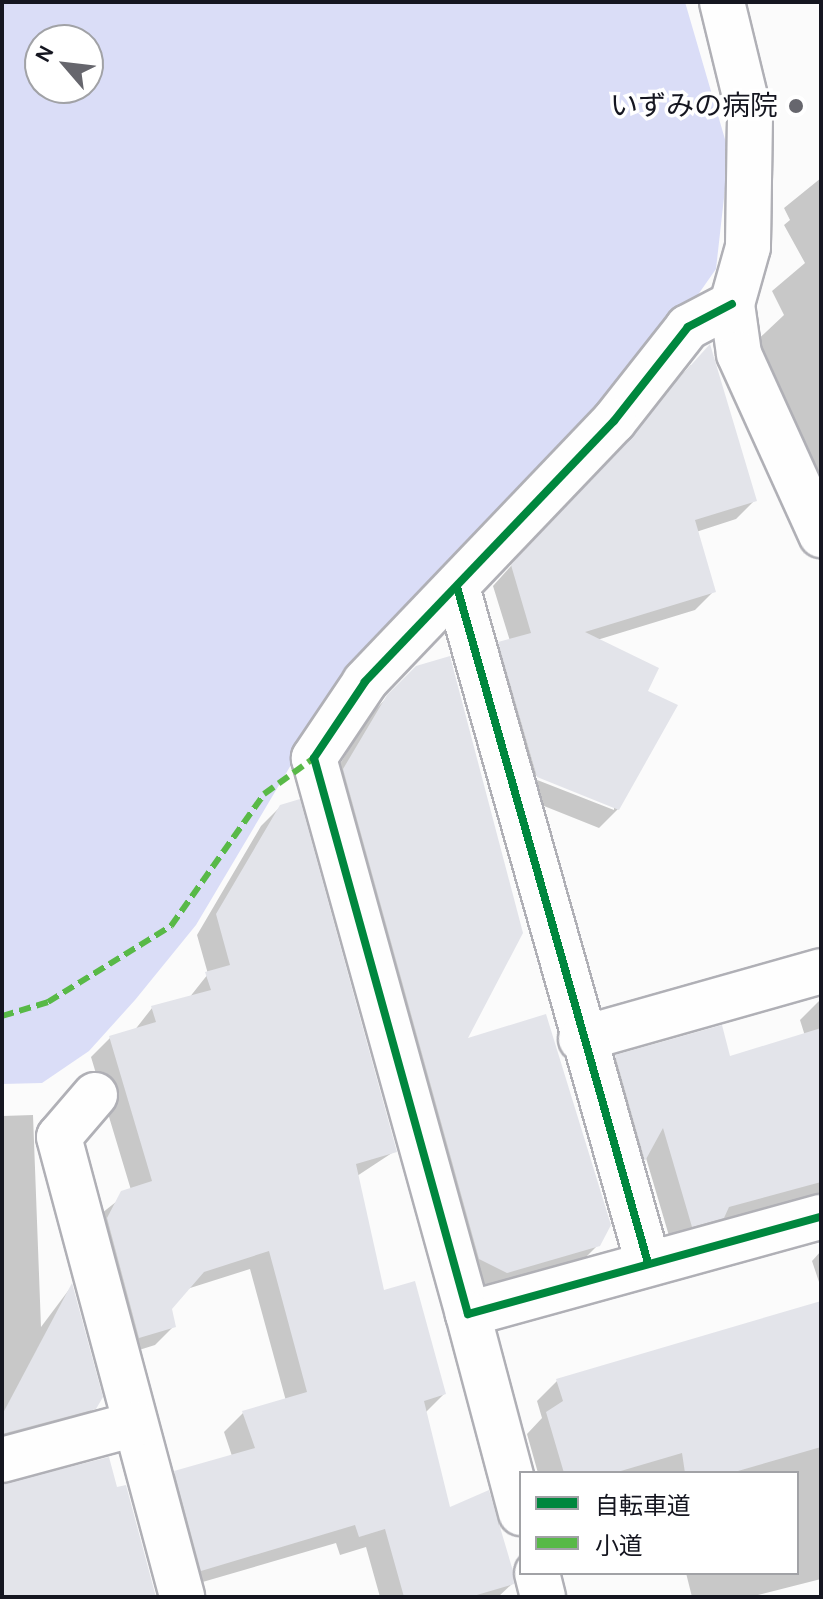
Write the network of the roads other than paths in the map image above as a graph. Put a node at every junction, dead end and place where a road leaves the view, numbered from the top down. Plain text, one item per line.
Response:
1 (722, 2) edge
2 (732, 304) junction
3 (821, 535) edge
4 (457, 587) junction
5 (821, 971) edge
6 (581, 1039) junction
7 (95, 1095) dead end
8 (821, 1217) edge
9 (648, 1263) junction
10 (468, 1314) junction
11 (135, 1424) junction
12 (2, 1460) edge
13 (519, 1505) edge
14 (538, 1575) edge
15 (182, 1597) edge
16 (543, 1597) edge

1 - 2 street
2 - 3 street
2 - 4 street
4 - 6 street
4 - 10 street
5 - 6 street
6 - 9 street
7 - 11 street
8 - 9 street
9 - 10 street
10 - 13 street
11 - 12 street
11 - 15 street
14 - 16 street

